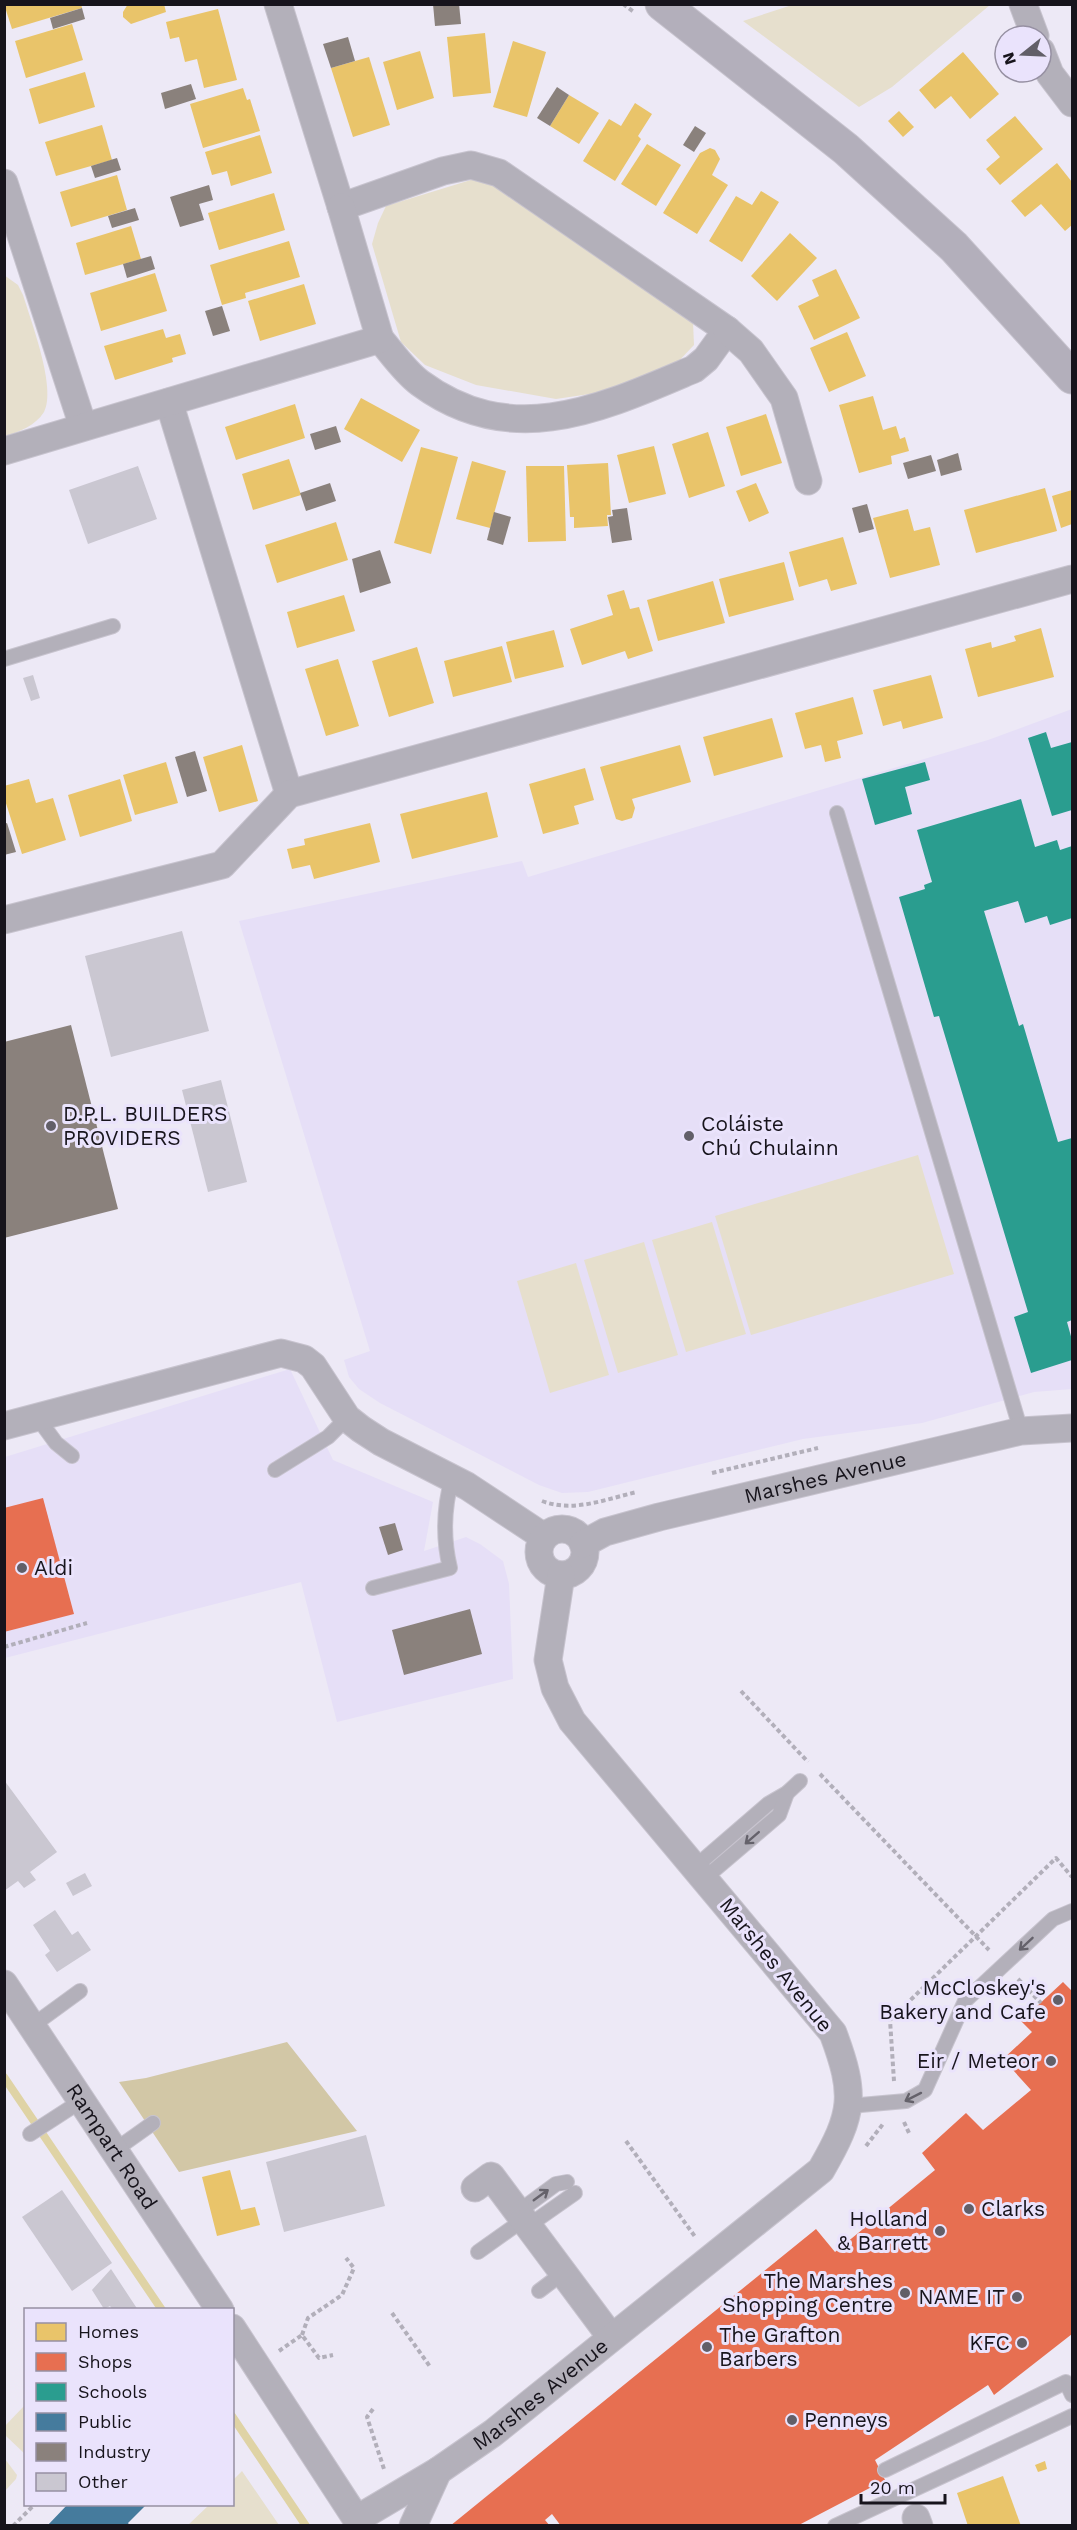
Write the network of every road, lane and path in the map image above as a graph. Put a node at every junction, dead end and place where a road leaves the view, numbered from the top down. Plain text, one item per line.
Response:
1 (278, 4) edge
2 (662, 4) edge
3 (1023, 4) edge
4 (1030, 24) edge
5 (1053, 79) edge
6 (1072, 103) edge
7 (4, 183) edge
8 (341, 207) junction
9 (13, 240) edge
10 (727, 330) junction
11 (380, 339) junction
12 (1072, 377) edge
13 (169, 402) junction
14 (83, 426) junction
15 (4, 451) edge
16 (808, 481) dead end
17 (1072, 579) edge
18 (113, 626) dead end
19 (4, 659) edge
20 (289, 794) junction
21 (837, 813) dead end
22 (4, 920) edge
23 (37, 1418) junction
24 (347, 1418) junction
25 (4, 1426) edge
26 (1072, 1428) edge
27 (1021, 1431) junction
28 (815, 1449) dead end
29 (72, 1456) dead end
30 (275, 1470) dead end
31 (708, 1474) dead end
32 (452, 1478) junction
33 (638, 1492) dead end
34 (538, 1499) dead end
35 (544, 1537) junction
36 (583, 1544) junction
37 (561, 1575) junction
38 (373, 1588) dead end
39 (87, 1623) dead end
40 (4, 1647) edge
41 (741, 1691) dead end
42 (800, 1781) dead end
43 (700, 1872) junction
44 (1072, 1877) edge
45 (1072, 1911) edge
46 (975, 1936) junction
47 (1004, 1965) junction
48 (4, 1984) edge
49 (80, 1991) dead end
50 (1041, 2003) dead end
51 (32, 2026) junction
52 (81, 2101) junction
53 (895, 2103) junction
54 (849, 2106) junction
55 (153, 2123) dead end
56 (909, 2133) dead end
57 (30, 2134) dead end
58 (626, 2141) dead end
59 (115, 2150) junction
60 (571, 2187) dead end
61 (475, 2188) dead end
62 (523, 2219) junction
63 (698, 2241) dead end
64 (478, 2252) dead end
65 (346, 2258) dead end
66 (563, 2274) junction
67 (539, 2291) dead end
68 (219, 2308) edge
69 (392, 2313) dead end
70 (302, 2335) junction
71 (611, 2337) junction
72 (235, 2339) edge
73 (274, 2355) dead end
74 (333, 2355) dead end
75 (430, 2368) dead end
76 (1072, 2396) edge
77 (373, 2409) dead end
78 (1072, 2416) edge
79 (384, 2469) dead end
80 (438, 2470) junction
81 (885, 2470) dead end
82 (34, 2506) edge
83 (359, 2522) edge
84 (13, 2526) edge
85 (413, 2526) edge
86 (835, 2526) edge

1 - 8 street
2 - 12 street
3 - 4 street
5 - 6 street
7 - 9 street
8 - 10 street
8 - 11 street
9 - 14 street
10 - 11 street
10 - 16 street
11 - 13 street
13 - 14 street
13 - 20 street
14 - 15 street
17 - 20 street
18 - 19 lane
20 - 22 street
21 - 27 lane
23 - 24 street
23 - 25 street
23 - 29 lane
24 - 30 lane
24 - 32 street
26 - 27 street, Marshes Avenue
27 - 36 street, Marshes Avenue
28 - 31 path
32 - 35 street
32 - 38 lane
33 - 34 path
35 - 36 street
35 - 37 street
36 - 37 street
37 - 43 street, Marshes Avenue
39 - 40 path
41 - 46 path
42 - 43 lane
43 - 54 street, Marshes Avenue
44 - 46 path
45 -> 47 lane
46 - 47 path
46 - 53 path
47 - 50 path
47 -> 53 lane
48 - 51 street, Rampart Road
49 - 51 lane
51 - 52 street, Rampart Road
52 - 57 lane
52 - 59 street, Rampart Road
53 - 54 lane
53 - 56 path
54 - 71 street, Marshes Avenue
55 - 59 lane
58 - 63 path
59 - 68 street, Rampart Road
60 - 62 lane
61 - 62 street
62 - 64 lane
62 - 66 street
65 - 70 path
66 - 67 lane
66 - 71 street
69 - 75 path
70 - 73 path
70 - 74 path
71 - 80 street, Marshes Avenue
72 - 83 street
76 - 81 lane
77 - 79 path
78 - 86 lane
80 - 83 street, Marshes Avenue
80 - 85 street
82 - 84 path

